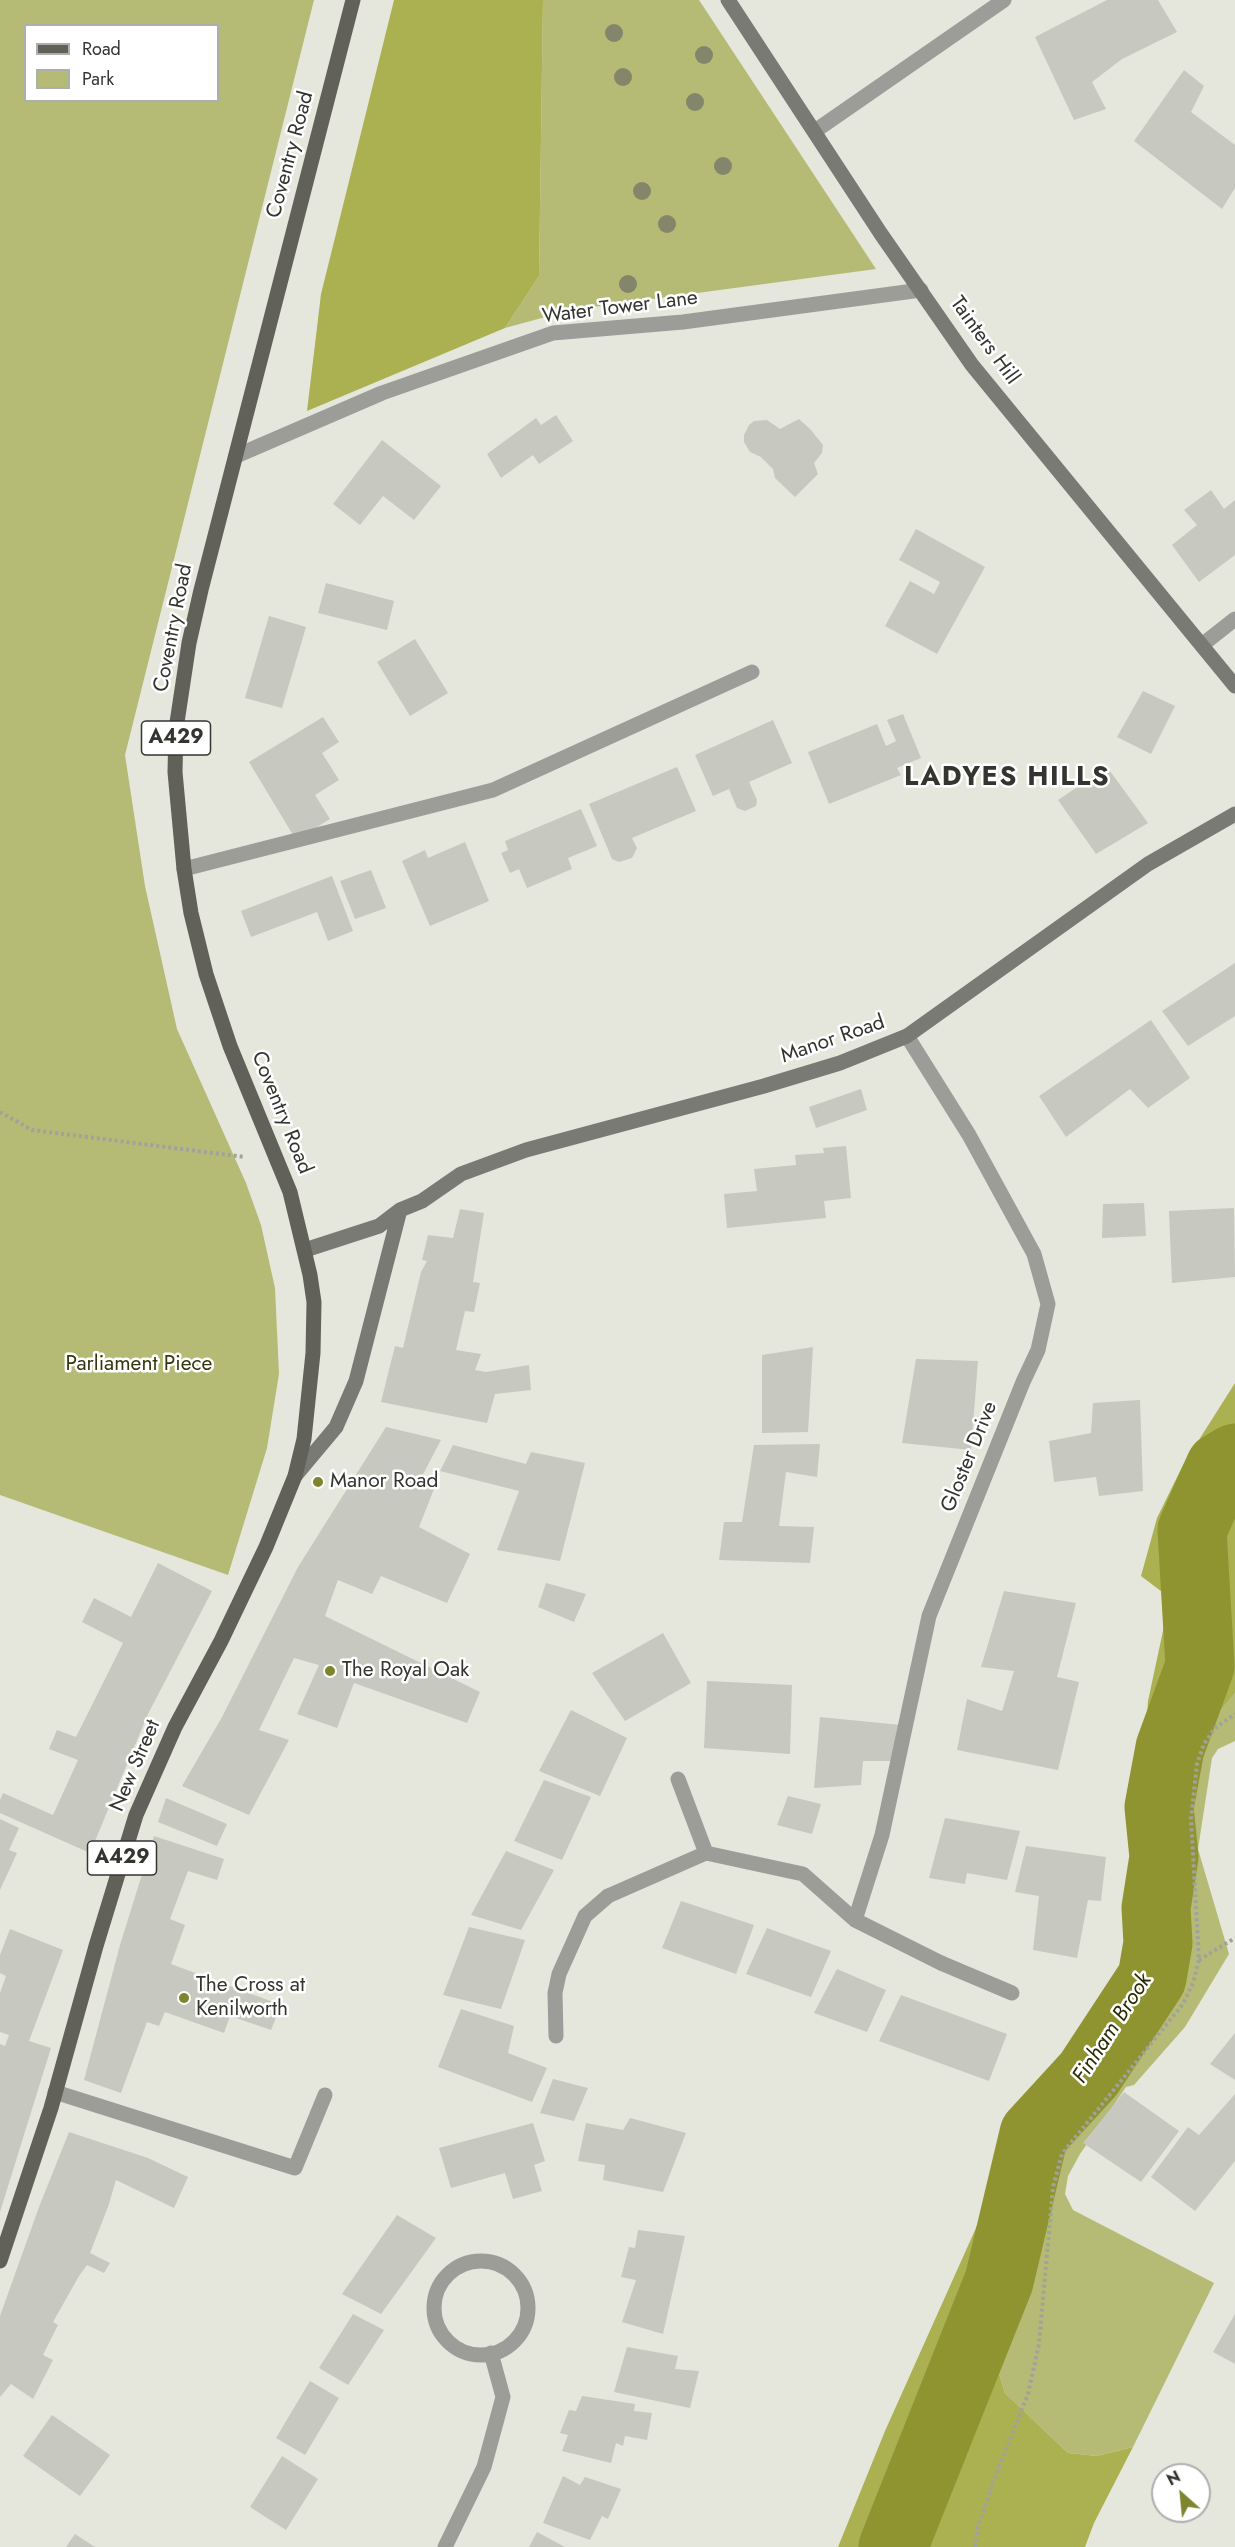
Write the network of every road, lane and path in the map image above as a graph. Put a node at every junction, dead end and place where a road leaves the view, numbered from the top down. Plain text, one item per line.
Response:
1 (354, 0) edge
2 (728, 0) edge
3 (1004, 0) edge
4 (815, 131) junction
5 (921, 290) junction
6 (236, 456) junction
7 (1235, 619) edge
8 (1202, 645) junction
9 (752, 672) dead end
10 (1235, 686) edge
11 (1235, 814) edge
12 (184, 869) junction
13 (907, 1036) junction
14 (0, 1112) edge
15 (279, 1161) junction
16 (400, 1210) junction
17 (305, 1250) junction
18 (295, 1476) junction
19 (1235, 1714) edge
20 (678, 1779) dead end
21 (706, 1853) junction
22 (855, 1920) junction
23 (1235, 1938) edge
24 (1198, 1960) junction
25 (1012, 1993) dead end
26 (556, 2036) dead end
27 (55, 2092) junction
28 (325, 2095) dead end
29 (0, 2261) edge
30 (491, 2354) junction
31 (445, 2547) edge
32 (975, 2547) edge

1 - 6 main road, Coventry Road / A429
2 - 4 street, Tainters Hill
3 - 4 street
4 - 5 street, Tainters Hill
5 - 6 street, Water Tower Lane
5 - 8 street, Tainters Hill
6 - 12 main road, Coventry Road / A429
7 - 8 street
8 - 10 street, Tainters Hill
9 - 12 street
11 - 13 street, Manor Road
12 - 15 main road, Coventry Road / A429
13 - 16 street, Manor Road
13 - 22 street, Gloster Drive
14 - 15 path
15 - 17 main road, Coventry Road / A429
16 - 17 street, Manor Road
16 - 18 street
17 - 18 main road, Coventry Road / A429
18 - 27 main road, New Street / A429
19 - 24 path
20 - 21 street
21 - 22 street
21 - 26 street
22 - 25 street
23 - 24 path
24 - 32 path
27 - 28 street
27 - 29 main road, New Street / A429
30 - 30 street
30 - 31 street

